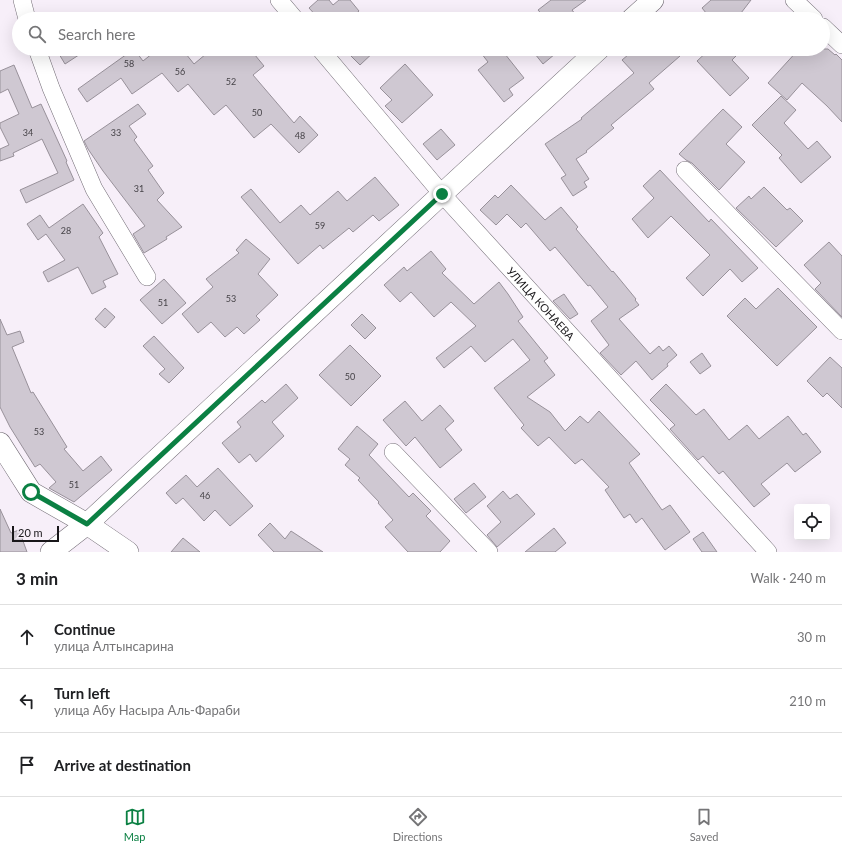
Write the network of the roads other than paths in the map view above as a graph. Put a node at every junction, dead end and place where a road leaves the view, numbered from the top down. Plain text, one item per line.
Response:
1 (22, 0) edge
2 (279, 0) edge
3 (653, 0) edge
4 (794, 0) edge
5 (25, 12) edge
6 (289, 12) edge
7 (640, 12) edge
8 (807, 12) edge
9 (830, 34) edge
10 (842, 45) edge
11 (40, 56) edge
12 (326, 56) edge
13 (591, 56) edge
14 (685, 170) dead end
15 (442, 194) junction
16 (147, 277) dead end
17 (842, 330) edge
18 (0, 443) edge
19 (393, 452) dead end
20 (87, 524) junction
21 (51, 552) edge
22 (128, 552) edge
23 (489, 552) edge
24 (768, 552) edge

1 - 5 street
2 - 6 street
3 - 7 street
4 - 8 street
9 - 10 street
11 - 16 street
12 - 15 street, УЛИЦА КОНАЕВА
13 - 15 street
14 - 17 street
15 - 20 street
15 - 24 street, УЛИЦА КОНАЕВА
18 - 20 street
19 - 23 street
20 - 21 street
20 - 22 street

